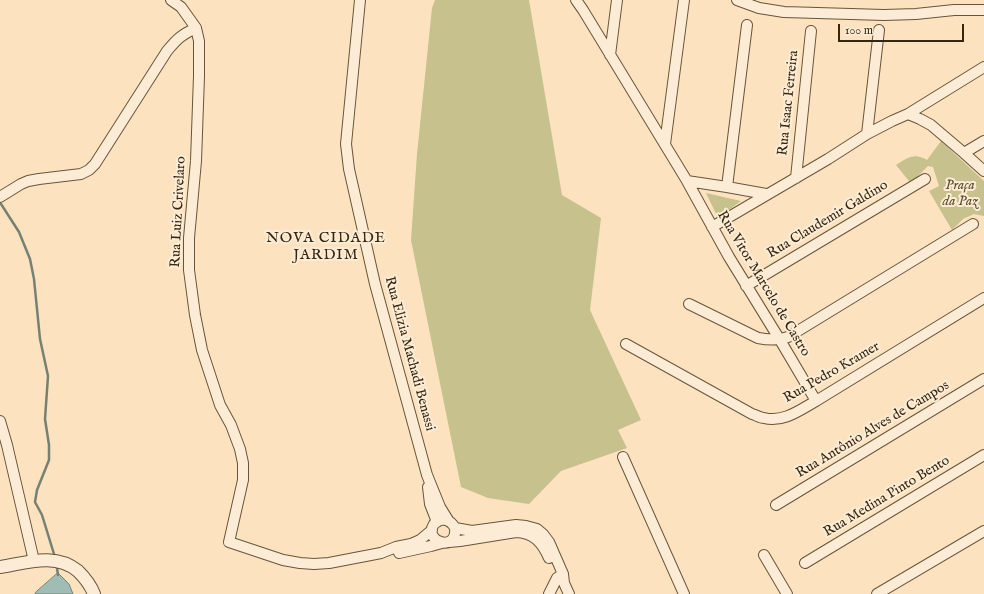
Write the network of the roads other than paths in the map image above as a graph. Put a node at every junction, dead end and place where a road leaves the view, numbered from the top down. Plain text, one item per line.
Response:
1 (171, 0) edge
2 (576, 0) edge
3 (617, 0) edge
4 (684, 0) edge
5 (737, 0) edge
6 (361, 1) edge
7 (984, 10) edge
8 (747, 25) dead end
9 (196, 28) junction
10 (879, 30) dead end
11 (811, 31) dead end
12 (610, 55) junction
13 (984, 67) edge
14 (908, 114) junction
15 (867, 134) junction
16 (984, 141) edge
17 (665, 144) junction
18 (964, 153) junction
19 (984, 171) edge
20 (796, 178) junction
21 (925, 179) dead end
22 (687, 181) junction
23 (727, 187) junction
24 (766, 194) junction
25 (0, 197) edge
26 (973, 224) dead end
27 (712, 227) junction
28 (746, 286) junction
29 (984, 298) edge
30 (689, 304) dead end
31 (780, 340) junction
32 (626, 344) dead end
33 (984, 379) edge
34 (816, 401) junction
35 (0, 421) edge
36 (984, 455) edge
37 (623, 456) dead end
38 (427, 475) junction
39 (776, 505) dead end
40 (451, 524) junction
41 (434, 526) junction
42 (525, 529) junction
43 (984, 531) edge
44 (445, 542) junction
45 (381, 553) junction
46 (764, 555) dead end
47 (34, 561) junction
48 (805, 562) dead end
49 (0, 567) edge
50 (561, 578) junction
51 (94, 594) edge
52 (549, 594) edge
53 (569, 594) edge
54 (684, 594) edge
55 (787, 594) edge
56 (877, 594) edge

1 - 9 street
2 - 12 street, Rua Vitor Marcelo de Castro
3 - 12 street
4 - 17 street
5 - 7 street
6 - 38 street, Rua Elizia Machadi Benassi
8 - 23 street
9 - 25 street
9 - 45 street, Rua Luiz Crivelaro
10 - 15 street
11 - 20 street, Rua Isaac Ferreira
12 - 17 street, Rua Vitor Marcelo de Castro
13 - 14 street
14 - 15 street
14 - 18 street
15 - 20 street
16 - 18 street
17 - 22 street, Rua Vitor Marcelo de Castro
18 - 19 street
20 - 24 street
21 - 28 street, Rua Claudemir Galdino
22 - 23 street
22 - 27 street, Rua Vitor Marcelo de Castro
23 - 24 street
24 - 27 street
26 - 31 street
27 - 28 street, Rua Vitor Marcelo de Castro
28 - 31 street, Rua Vitor Marcelo de Castro
29 - 34 street, Rua Pedro Kramer
30 - 31 street
31 - 34 street, Rua Vitor Marcelo de Castro
32 - 34 street, Rua Pedro Kramer
33 - 39 street, Rua Antônio Alves de Campos
35 - 47 street
36 - 48 street, Rua Medina Pinto Bento
37 - 54 street
38 - 40 street, Rua Elizia Machadi Benassi
38 - 41 street, Rua Elizia Machadi Benassi
40 - 41 street
40 - 42 street
40 - 44 street
41 - 44 street
41 - 45 street
42 - 44 street
42 - 50 street
43 - 56 street
44 - 45 street
46 - 55 street
47 - 49 street
47 - 51 street
50 - 52 street
50 - 53 street

